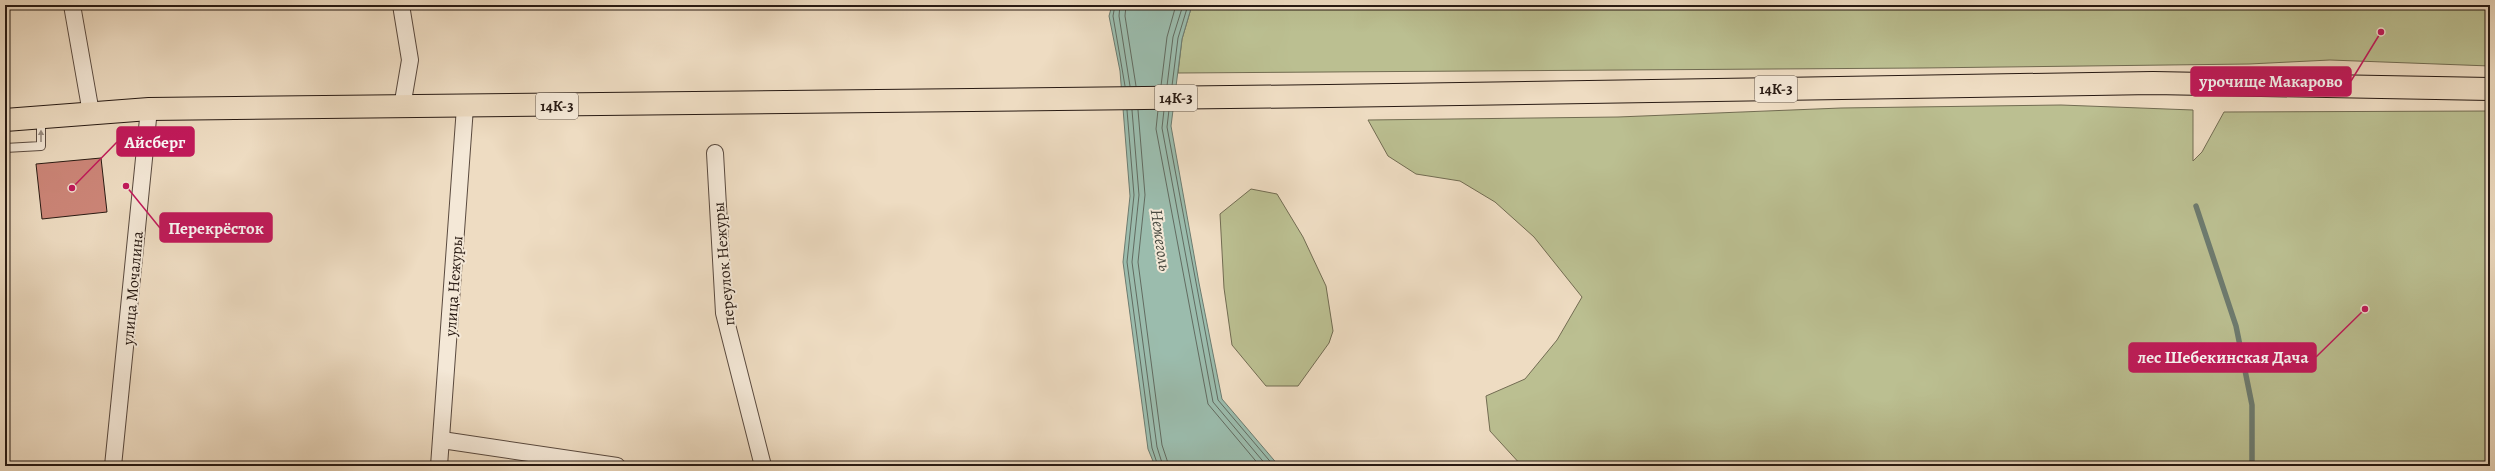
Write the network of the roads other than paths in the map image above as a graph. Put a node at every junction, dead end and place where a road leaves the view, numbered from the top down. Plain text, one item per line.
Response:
1 (72, 5) edge
2 (401, 5) edge
3 (2490, 89) edge
4 (402, 107) junction
5 (465, 107) junction
6 (149, 109) junction
7 (91, 113) junction
8 (41, 118) junction
9 (5, 120) edge
10 (5, 148) edge
11 (715, 153) dead end
12 (442, 440) junction
13 (113, 466) edge
14 (439, 466) edge
15 (617, 466) edge
16 (763, 466) edge

1 - 7 street
2 - 4 street
3 - 5 main road, 14К-3
4 - 5 main road, 14К-3
4 - 6 main road, 14К-3
5 - 12 street, улица Нежуры
6 - 7 main road, 14К-3
6 - 13 street, улица Мочалина
7 - 8 main road, 14К-3
8 - 9 main road, 14К-3
10 -> 8 lane
11 - 16 street, переулок Нежуры
12 - 14 street, улица Нежуры
12 - 15 street

